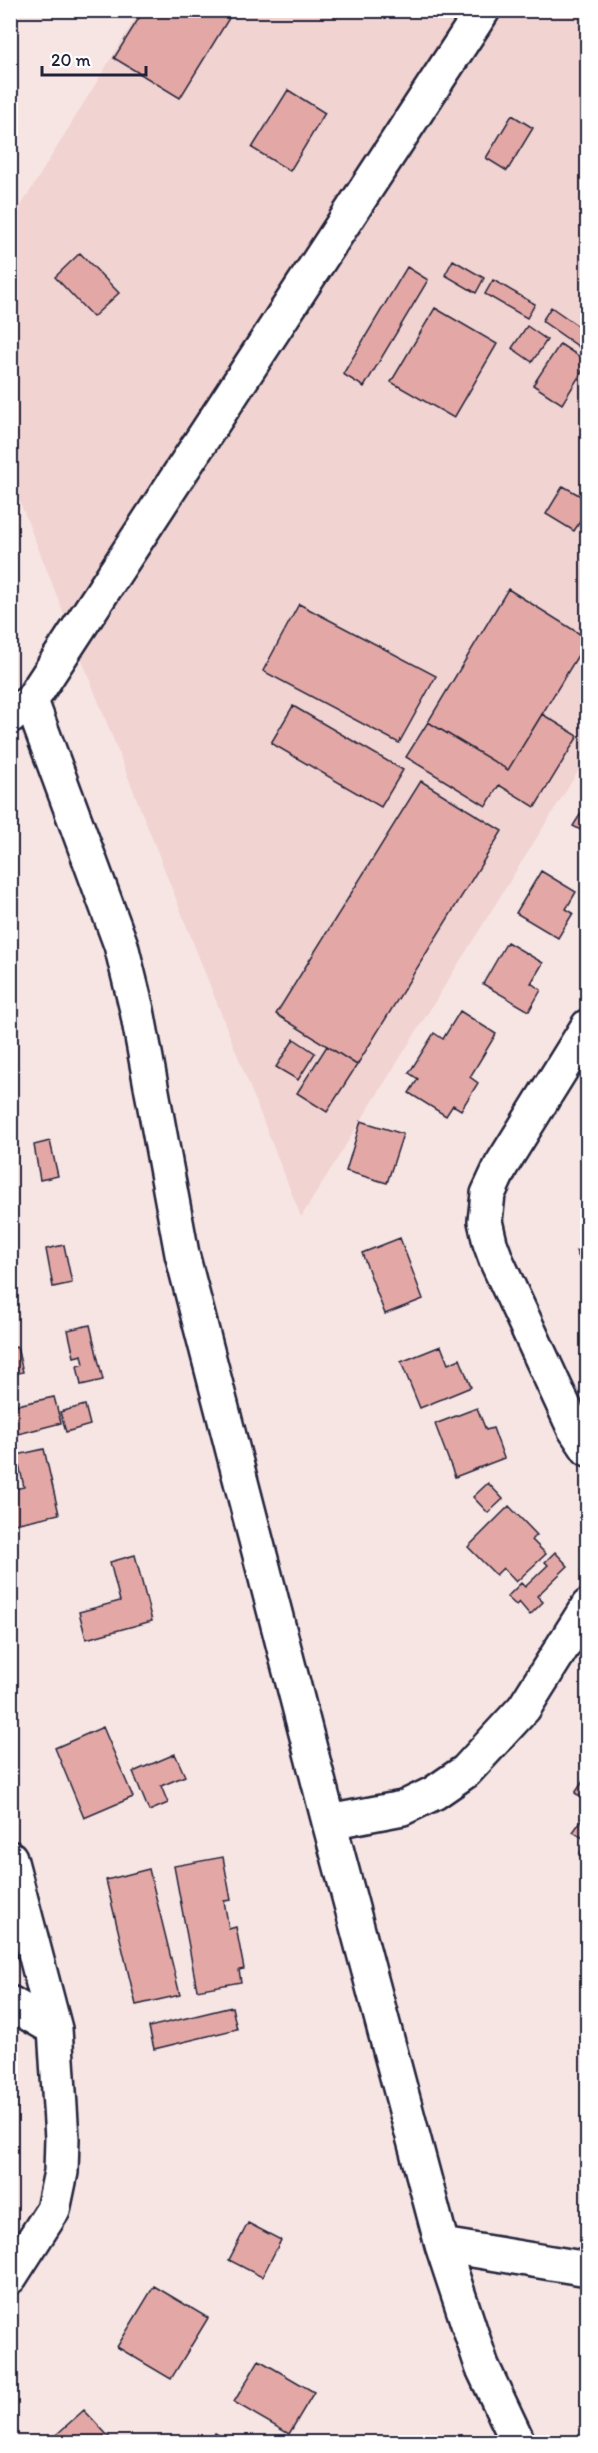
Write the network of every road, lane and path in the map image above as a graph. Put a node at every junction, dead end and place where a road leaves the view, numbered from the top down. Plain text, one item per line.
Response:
1 (483, 10) edge
2 (21, 709) edge
3 (588, 1026) edge
4 (588, 1449) edge
5 (588, 1606) edge
6 (329, 1822) junction
7 (10, 1858) edge
8 (10, 2003) edge
9 (55, 2029) junction
10 (442, 2245) junction
11 (588, 2269) edge
12 (10, 2277) edge
13 (519, 2442) edge

1 - 2 street
2 - 6 street
3 - 4 street
5 - 6 street
6 - 10 street
7 - 9 street
8 - 9 street
9 - 12 street
10 - 11 street
10 - 13 street

